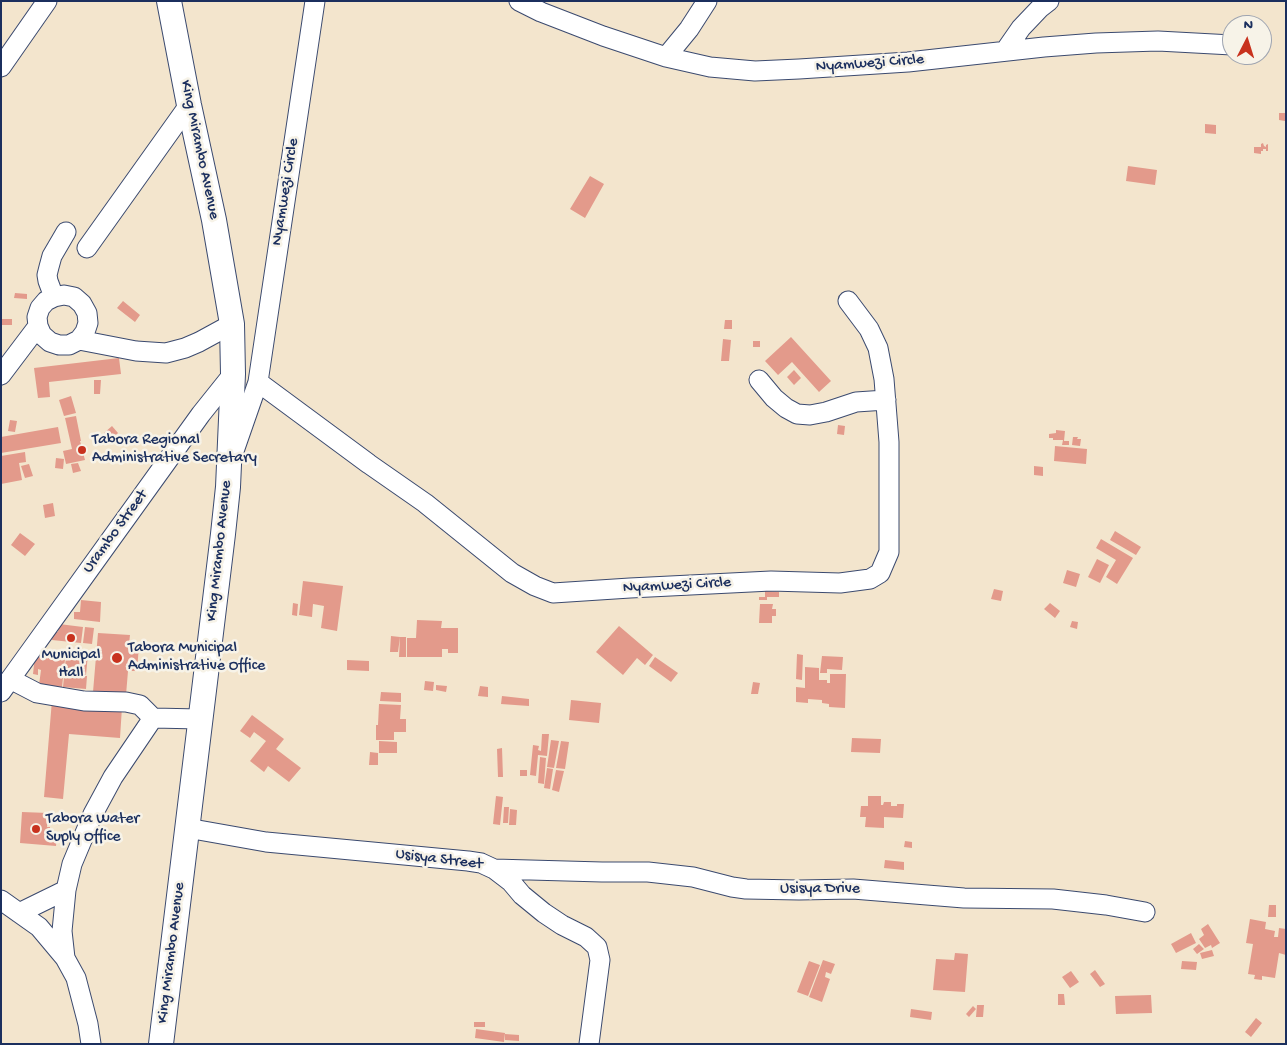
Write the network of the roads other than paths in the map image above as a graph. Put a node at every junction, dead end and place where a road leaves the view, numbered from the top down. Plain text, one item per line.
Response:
1 (47, 1) edge
2 (169, 1) edge
3 (315, 1) edge
4 (519, 1) edge
5 (707, 1) edge
6 (1050, 1) edge
7 (1222, 44) edge
8 (1005, 51) junction
9 (666, 57) junction
10 (1, 67) edge
11 (189, 105) junction
12 (66, 232) dead end
13 (87, 248) dead end
14 (54, 296) junction
15 (848, 301) dead end
16 (232, 324) junction
17 (38, 326) junction
18 (78, 340) junction
19 (233, 374) junction
20 (1, 375) edge
21 (759, 380) dead end
22 (258, 382) junction
23 (886, 400) junction
24 (230, 462) junction
25 (6, 685) edge
26 (154, 718) junction
27 (200, 719) junction
28 (187, 828) junction
29 (494, 869) junction
30 (66, 890) junction
31 (1, 900) edge
32 (1145, 912) dead end
33 (20, 913) junction
34 (64, 958) junction
35 (91, 1044) edge
36 (161, 1044) edge
37 (589, 1044) edge

1 - 10 street
2 - 11 main road, King Mirambo Avenue
3 - 22 street, Nyamwezi Circle
4 - 9 street, Nyamwezi Circle
5 - 9 street
6 - 8 street
7 - 8 street, Nyamwezi Circle
8 - 9 street, Nyamwezi Circle
11 - 13 street
11 - 16 main road, King Mirambo Avenue
12 - 14 street
14 - 17 street
14 - 18 street
15 - 23 street, Nyamwezi Circle
16 - 18 street
16 - 19 main road, King Mirambo Avenue
17 - 18 street
17 - 20 street
19 - 24 main road, King Mirambo Avenue
19 - 25 street, Urambo Street
21 - 23 street
22 - 23 street, Nyamwezi Circle
22 - 24 street, Nyamwezi Circle
24 - 27 main road, King Mirambo Avenue
25 - 26 street
26 - 27 street
26 - 30 street
27 - 28 main road, King Mirambo Avenue
28 - 29 street, Usisya Street
28 - 36 main road, King Mirambo Avenue
29 - 32 street, Usisya Drive
29 - 37 street, Usisya Street
30 - 33 street
30 - 34 street
31 - 33 street
33 - 34 street
34 - 35 street

